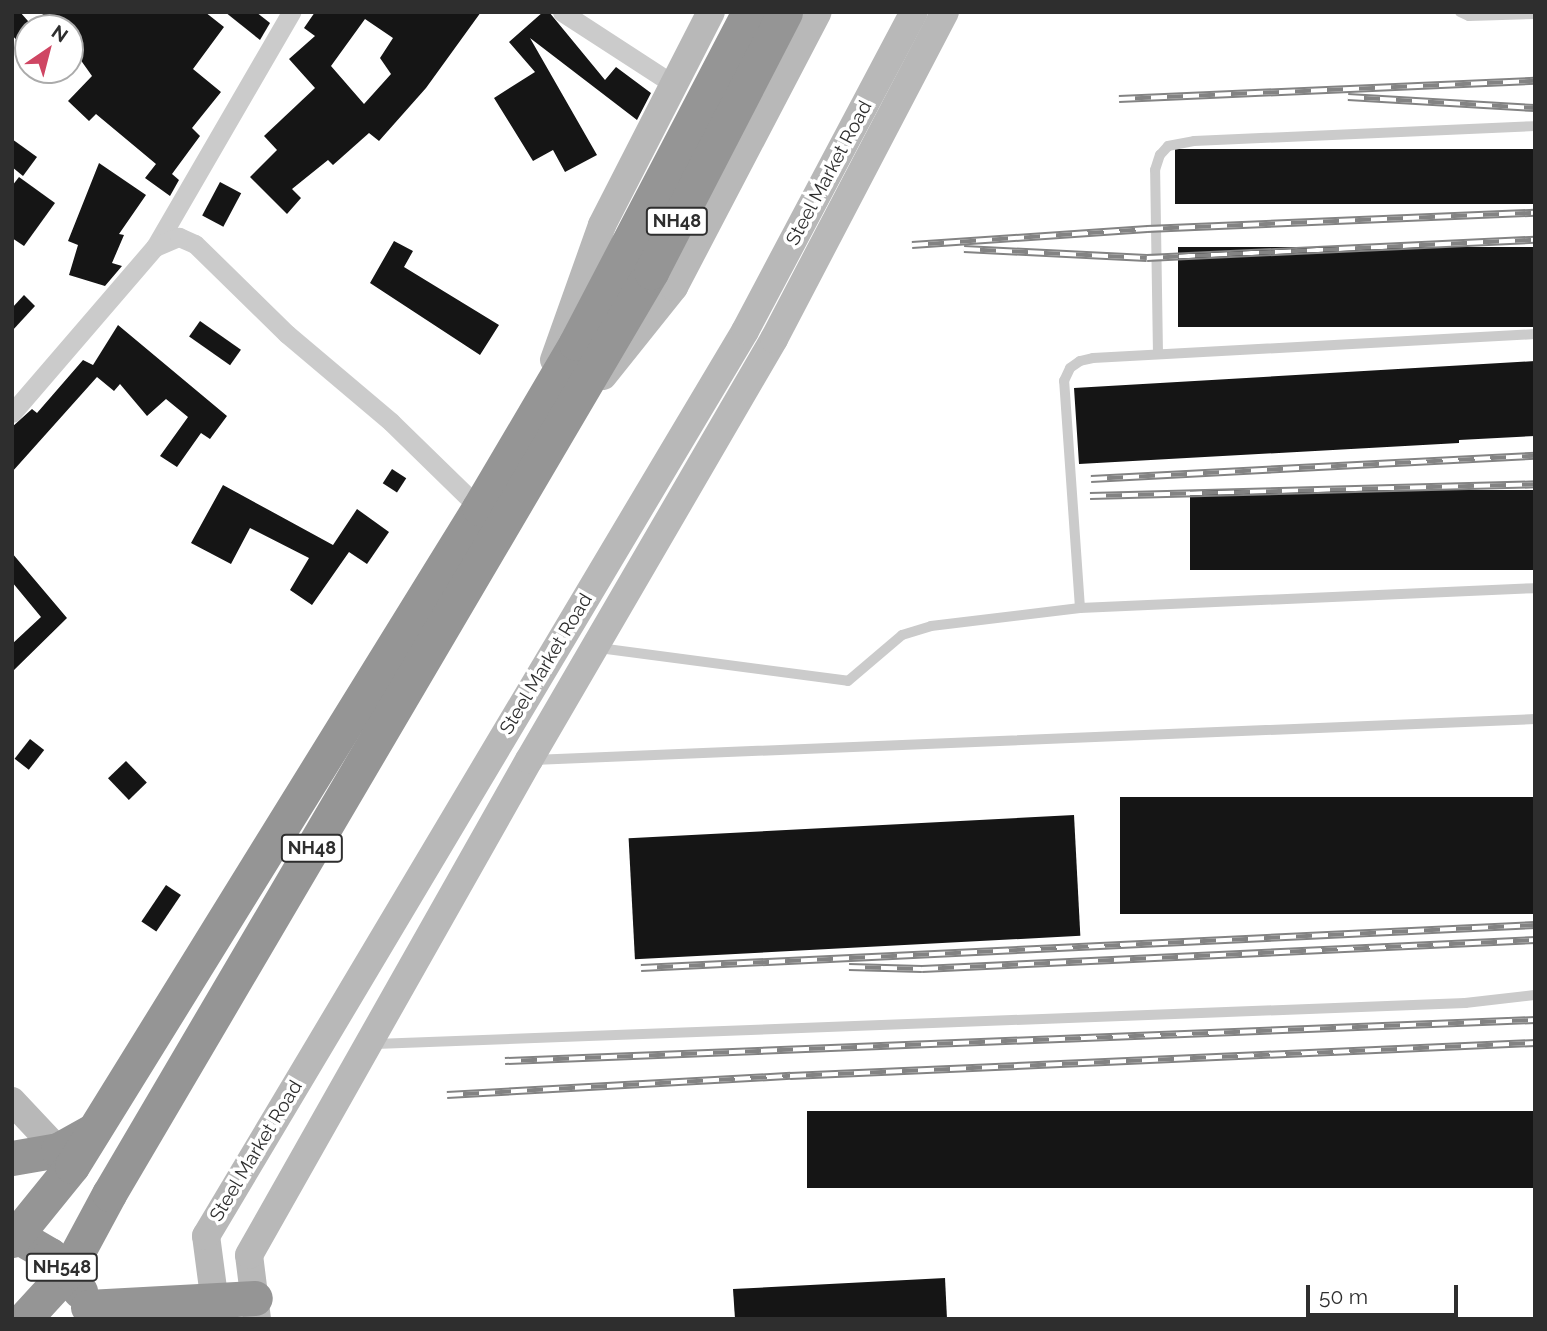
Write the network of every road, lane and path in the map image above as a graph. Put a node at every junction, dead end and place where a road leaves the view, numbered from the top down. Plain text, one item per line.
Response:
1 (291, 12) edge
2 (562, 12) edge
3 (712, 12) edge
4 (749, 12) edge
5 (785, 12) edge
6 (818, 12) edge
7 (914, 12) edge
8 (945, 12) edge
9 (1460, 12) edge
10 (1535, 14) edge
11 (673, 84) junction
12 (1535, 126) edge
13 (155, 247) junction
14 (1535, 334) edge
15 (1158, 354) junction
16 (12, 412) edge
17 (549, 417) junction
18 (479, 508) junction
19 (1535, 589) edge
20 (1080, 608) junction
21 (594, 647) junction
22 (1535, 719) edge
23 (529, 760) junction
24 (1535, 995) edge
25 (368, 1044) junction
26 (12, 1101) edge
27 (94, 1130) junction
28 (58, 1150) junction
29 (12, 1158) edge
30 (14, 1236) edge
31 (67, 1272) junction
32 (256, 1308) edge
33 (216, 1310) edge
34 (90, 1313) edge
35 (24, 1319) edge

1 - 13 street
2 - 11 street
3 - 11 street
4 - 17 highway, NH48
5 - 17 highway, NH48
6 - 17 street
7 - 33 street, Steel Market Road
8 - 21 street, Steel Market Road
9 - 10 lane
11 - 17 street
12 - 15 lane
13 - 16 street
13 - 18 street
14 - 15 lane
15 - 20 lane
17 - 18 highway, NH48
17 - 31 highway, NH48
18 - 27 highway, NH48
19 - 20 lane
20 - 21 lane
21 - 23 street, Steel Market Road
22 - 23 lane
23 - 25 street, Steel Market Road
24 - 25 lane
25 - 32 street, Steel Market Road
26 - 28 street
27 - 28 highway
27 - 30 highway, NH48
28 - 29 highway
30 - 31 highway, NH548
31 - 34 highway, NH548
31 - 35 highway
32 - 33 highway
33 - 34 highway

